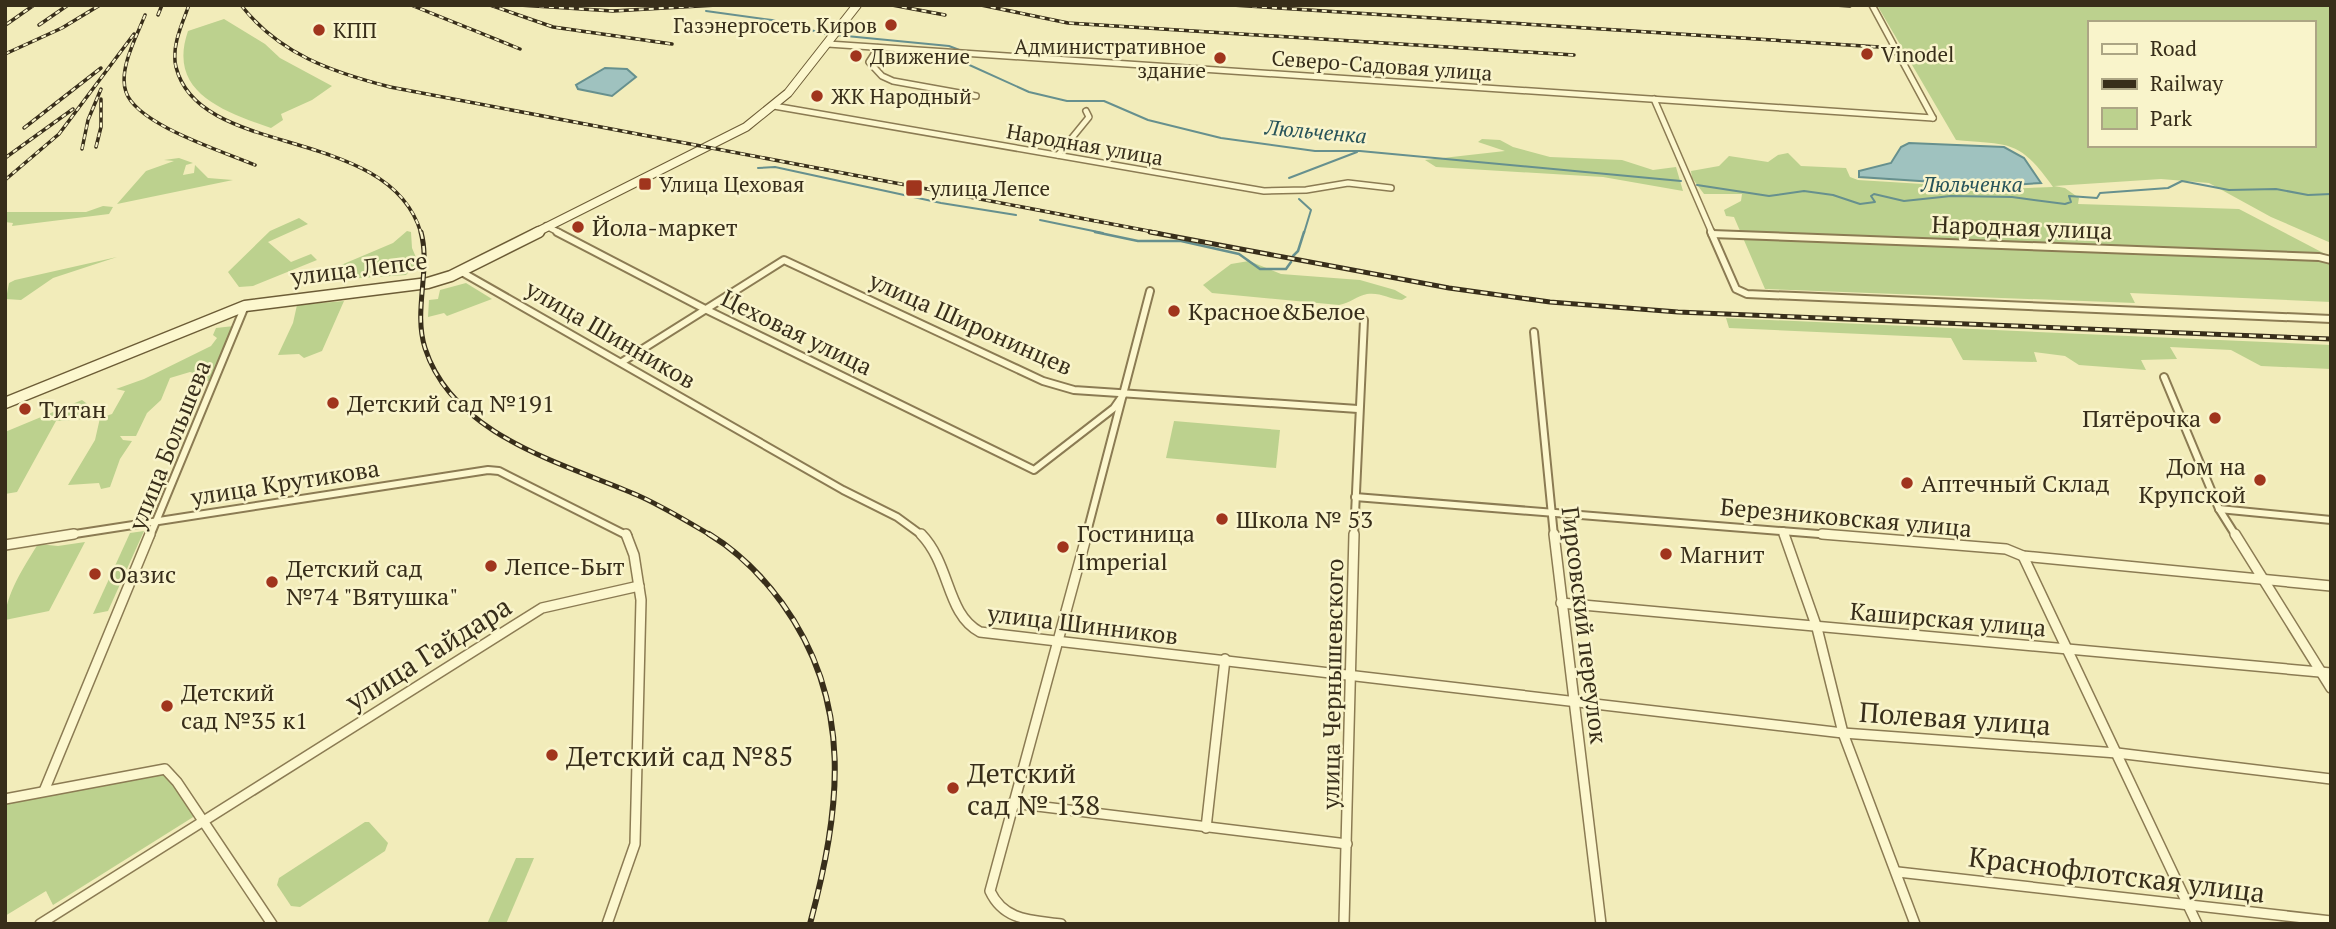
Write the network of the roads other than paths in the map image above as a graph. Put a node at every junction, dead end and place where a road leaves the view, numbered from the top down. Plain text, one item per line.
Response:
1 (857, 5) edge
2 (1872, 5) edge
3 (829, 42) junction
4 (878, 48) junction
5 (976, 96) dead end
6 (1654, 99) junction
7 (774, 106) junction
8 (1086, 111) dead end
9 (1058, 156) junction
10 (1391, 188) dead end
11 (546, 226) junction
12 (1712, 234) junction
13 (2331, 260) edge
14 (460, 271) junction
15 (1150, 291) dead end
16 (245, 306) junction
17 (705, 309) junction
18 (2331, 319) edge
19 (1364, 320) dead end
20 (1534, 331) dead end
21 (622, 362) junction
22 (2164, 377) dead end
23 (1126, 391) junction
24 (5, 402) edge
25 (1358, 409) junction
26 (1355, 497) junction
27 (2219, 509) junction
28 (1552, 512) junction
29 (2331, 520) edge
30 (158, 522) junction
31 (1783, 531) junction
32 (5, 545) edge
33 (2022, 556) junction
34 (2264, 580) junction
35 (639, 586) junction
36 (2331, 586) edge
37 (1562, 603) junction
38 (1817, 628) junction
39 (1057, 642) junction
40 (2069, 649) junction
41 (1225, 659) junction
42 (2321, 672) junction
43 (2331, 673) edge
44 (1351, 677) junction
45 (2331, 688) edge
46 (1576, 704) junction
47 (1843, 733) junction
48 (2117, 753) junction
49 (2331, 779) edge
50 (44, 791) junction
51 (5, 799) edge
52 (1012, 803) junction
53 (203, 821) junction
54 (1206, 828) junction
55 (1347, 844) junction
56 (1898, 872) junction
57 (2189, 907) junction
58 (2331, 921) edge
59 (40, 924) edge
60 (272, 924) edge
61 (607, 924) edge
62 (1061, 924) edge
63 (1344, 924) edge
64 (1601, 924) edge
65 (1915, 924) edge
66 (2197, 924) edge

1 - 3 main road, улица Лепсе
2 - 6 street, Северо-Садовая улица
3 - 4 street, Северо-Садовая улица
3 - 7 main road, улица Лепсе
4 - 5 street
4 - 6 street, Северо-Садовая улица
6 - 12 street
7 - 9 street, Народная улица
7 - 11 main road, улица Лепсе
8 - 9 street
9 - 10 street, Народная улица
11 - 14 main road, улица Лепсе
11 - 17 street, Цеховая улица
12 - 13 street, Народная улица
12 - 18 street
14 - 16 main road, улица Лепсе
14 - 21 street, улица Шинников
15 - 23 street
16 - 24 main road, улица Лепсе
16 - 30 street, улица Большева
17 - 21 street
17 - 23 street, улица Широнинцев
17 - 23 street, Цеховая улица
19 - 25 street, улица Чернышевского
20 - 28 street, Гирсовский переулок
21 - 39 street, улица Шинников
22 - 27 street
23 - 25 street, улица Широнинцев
23 - 39 street
25 - 26 street, улица Чернышевского
26 - 28 street, Березниковская улица
26 - 44 street, улица Чернышевского
27 - 29 street
27 - 34 street
28 - 31 street, Березниковская улица
28 - 37 street, Гирсовский переулок
30 - 32 street, улица Крутикова
30 - 35 street, улица Крутикова
30 - 50 street, улица Большева
31 - 33 street, Березниковская улица
31 - 38 street
33 - 34 street, Березниковская улица
33 - 40 street
34 - 36 street, Березниковская улица
34 - 42 street
35 - 53 street, улица Гайдара
35 - 61 street
37 - 38 street, Каширская улица
37 - 46 street, Гирсовский переулок
38 - 40 street, Каширская улица
38 - 47 street
39 - 41 street, улица Шинников
39 - 52 street
40 - 42 street, Каширская улица
40 - 48 street
41 - 44 street, улица Шинников
41 - 54 street
42 - 43 street, Каширская улица
42 - 45 street
44 - 46 street, улица Шинников
44 - 55 street, улица Чернышевского
46 - 47 street, Полевая улица
46 - 64 street, Гирсовский переулок
47 - 48 street, Полевая улица
47 - 56 street
48 - 49 street, Полевая улица
48 - 57 street
50 - 51 street
50 - 53 street
52 - 54 street
52 - 62 street
53 - 59 street, улица Гайдара
53 - 60 street
54 - 55 street
55 - 63 street, улица Чернышевского
56 - 57 street, Краснофлотская улица
56 - 65 street
57 - 58 street, Краснофлотская улица
57 - 66 street

